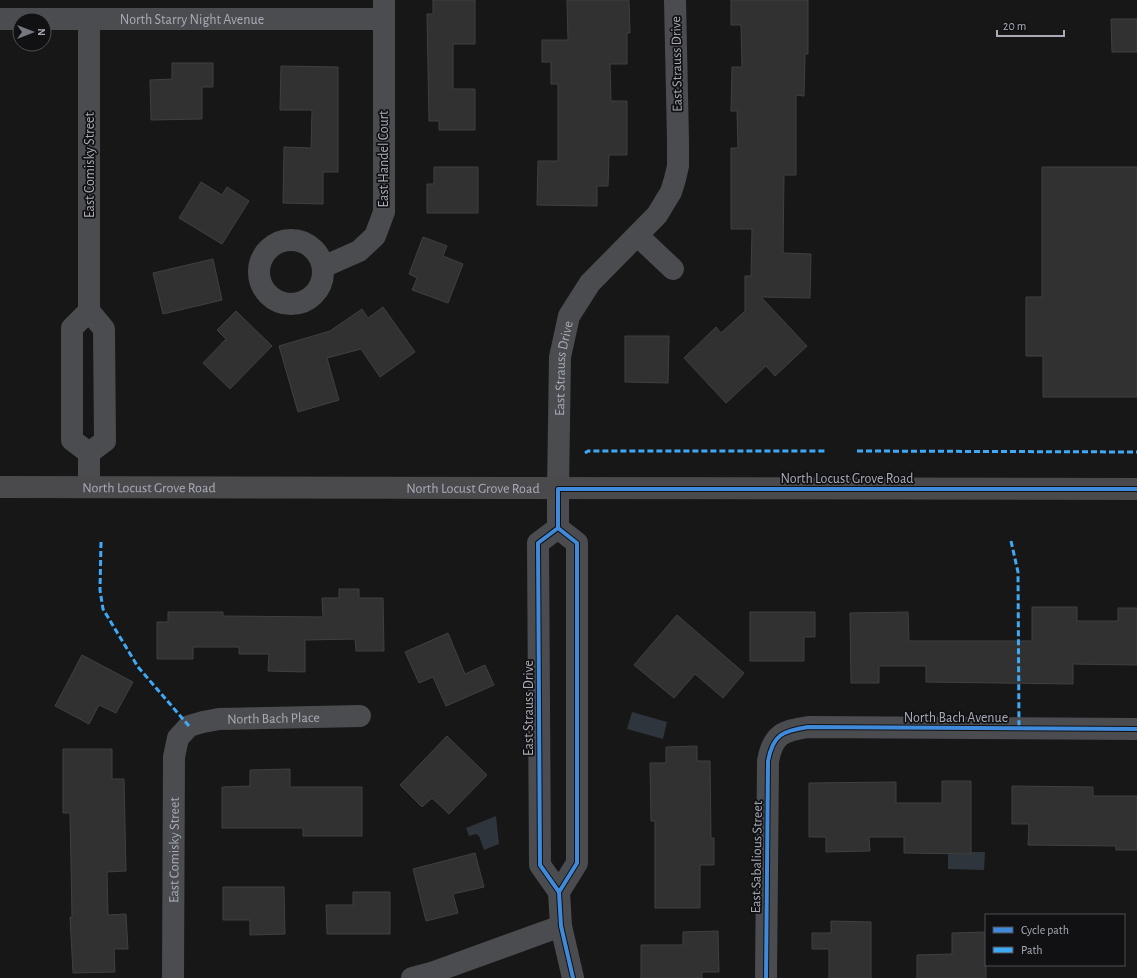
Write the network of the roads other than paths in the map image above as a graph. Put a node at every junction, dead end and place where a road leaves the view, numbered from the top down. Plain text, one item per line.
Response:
1 (675, 0) edge
2 (384, 9) edge
3 (0, 19) edge
4 (90, 19) junction
5 (638, 236) junction
6 (323, 267) dead end
7 (672, 269) dead end
8 (89, 311) junction
9 (89, 453) junction
10 (0, 487) edge
11 (89, 487) junction
12 (558, 489) junction
13 (1137, 489) edge
14 (558, 528) junction
15 (360, 716) dead end
16 (189, 726) joint
17 (1137, 729) edge
18 (776, 738) joint
19 (559, 892) junction
20 (561, 926) junction
21 (173, 978) edge
22 (412, 978) edge
23 (572, 978) edge
24 (766, 978) edge

1 - 5 street, East Strauss Drive
2 - 4 street, North Starry Night Avenue
2 - 6 street, East Handel Court
3 - 4 street, North Starry Night Avenue
4 - 8 street, East Comisky Street
5 - 7 street
5 - 12 street, East Strauss Drive
8 - 9 street
8 - 9 street
9 - 11 street
10 - 11 main road, North Locust Grove Road
11 - 12 main road, North Locust Grove Road
12 - 13 main road, North Locust Grove Road
12 - 14 street, East Strauss Drive
14 - 19 street
14 - 19 street, East Strauss Drive
15 - 16 street, North Bach Place
16 - 21 street, East Comisky Street
17 - 18 street, North Bach Avenue
18 - 24 street, East Sabalious Street
19 - 20 street
20 - 22 street
20 - 23 street

